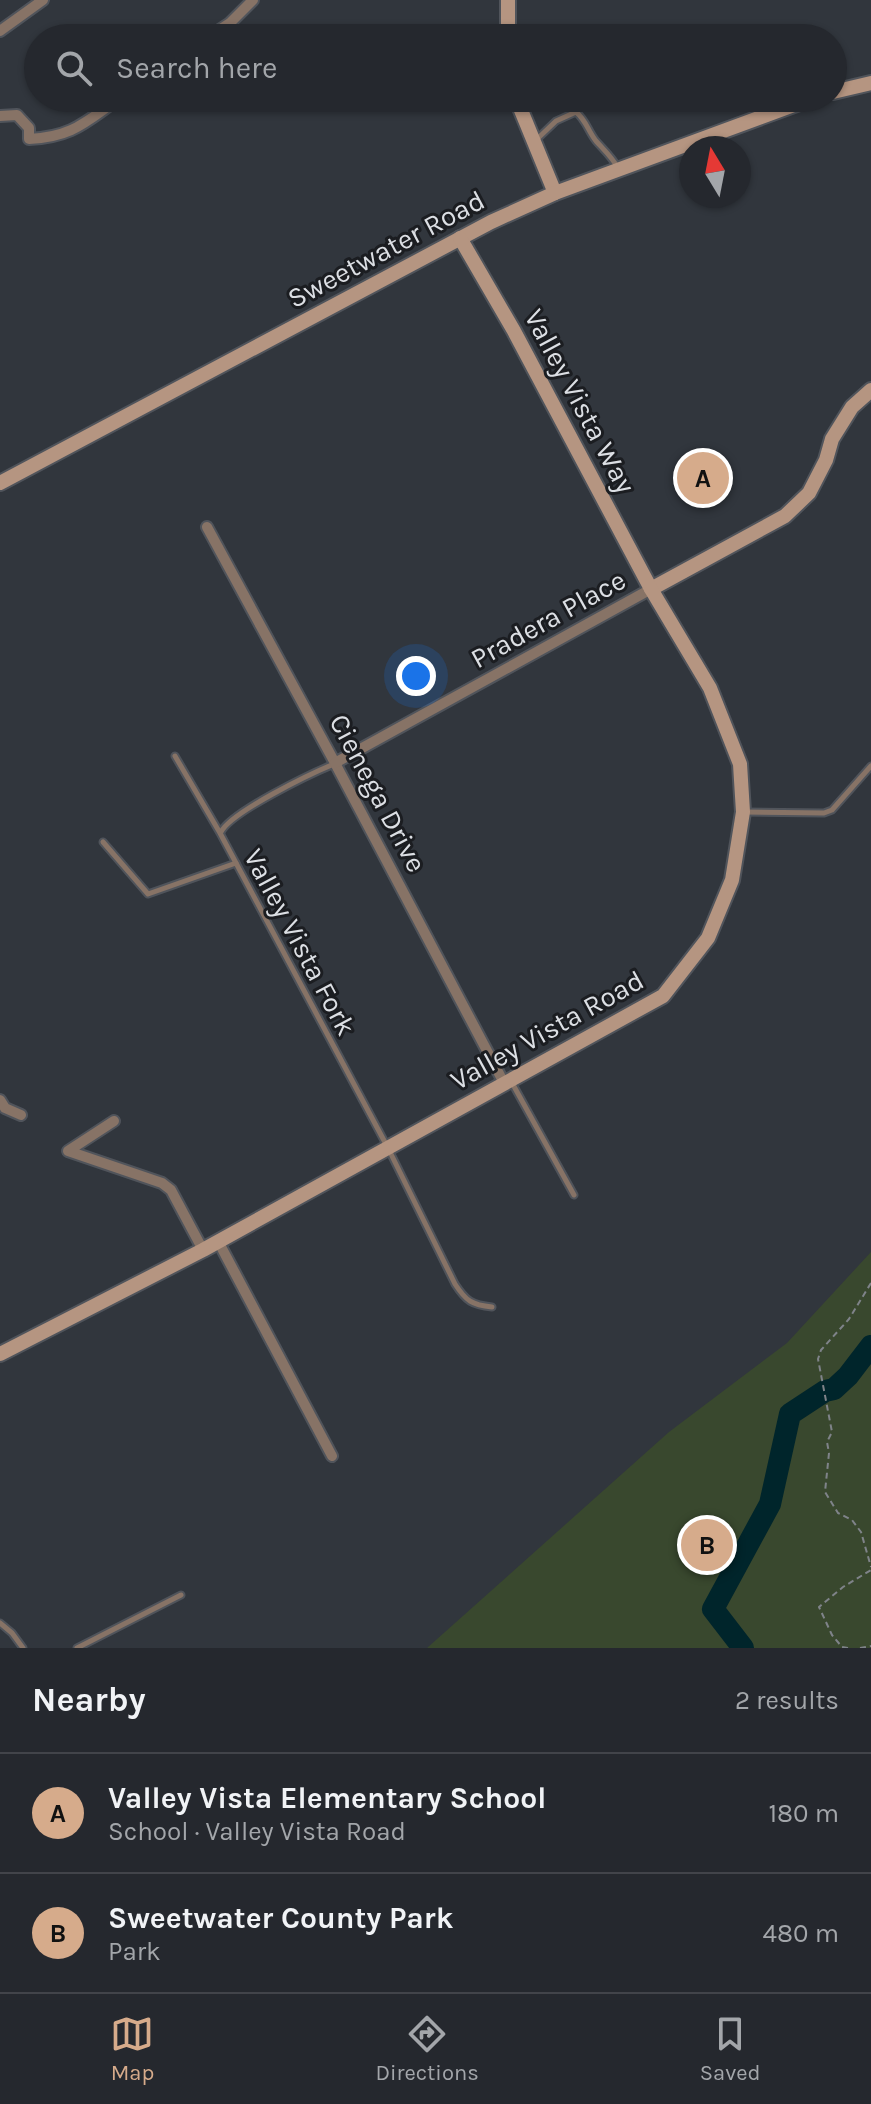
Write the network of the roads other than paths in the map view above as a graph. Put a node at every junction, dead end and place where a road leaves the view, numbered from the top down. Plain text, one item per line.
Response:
1 (43, 0) edge
2 (253, 0) edge
3 (508, 0) edge
4 (228, 24) edge
5 (508, 24) edge
6 (0, 31) edge
7 (871, 83) edge
8 (847, 89) edge
9 (100, 112) edge
10 (522, 112) edge
11 (775, 112) edge
12 (0, 116) edge
13 (534, 142) junction
14 (619, 169) junction
15 (555, 193) junction
16 (460, 238) junction
17 (871, 390) edge
18 (0, 483) edge
19 (207, 527) dead end
20 (651, 589) junction
21 (175, 756) dead end
22 (335, 763) junction
23 (871, 766) edge
24 (743, 812) junction
25 (220, 833) junction
26 (103, 842) dead end
27 (236, 863) junction
28 (507, 1081) junction
29 (0, 1100) edge
30 (21, 1115) dead end
31 (114, 1121) dead end
32 (388, 1148) junction
33 (574, 1195) dead end
34 (218, 1241) junction
35 (203, 1250) junction
36 (492, 1307) dead end
37 (0, 1354) edge
38 (332, 1456) dead end
39 (181, 1595) dead end
40 (0, 1623) edge
41 (23, 1648) edge
42 (77, 1648) edge

1 - 6 street
2 - 4 street
3 - 5 street
7 - 8 street
9 - 12 street
10 - 13 street
11 - 14 street, Sweetwater Road
13 - 14 lane
13 - 15 street
14 - 15 street, Sweetwater Road
15 - 16 street, Sweetwater Road
16 - 18 street, Sweetwater Road
16 - 20 street, Valley Vista Way
17 - 20 street
19 - 22 street, Cienega Drive
20 - 22 street, Pradera Place
20 - 24 street, Valley Vista Road
21 - 25 lane, Valley Vista Fork
22 - 25 lane, Pradera Place
22 - 28 street, Cienega Drive
23 - 24 lane
24 - 28 street, Valley Vista Road
25 - 27 lane, Valley Vista Fork
26 - 27 lane
27 - 32 lane, Valley Vista Fork
28 - 32 street, Valley Vista Road
28 - 33 lane
29 - 30 street
31 - 35 street
32 - 34 street, Valley Vista Road
32 - 36 lane, Valley Vista Fork
34 - 35 street, Valley Vista Road
34 - 38 street
35 - 37 street, Valley Vista Road
39 - 42 lane
40 - 41 lane

